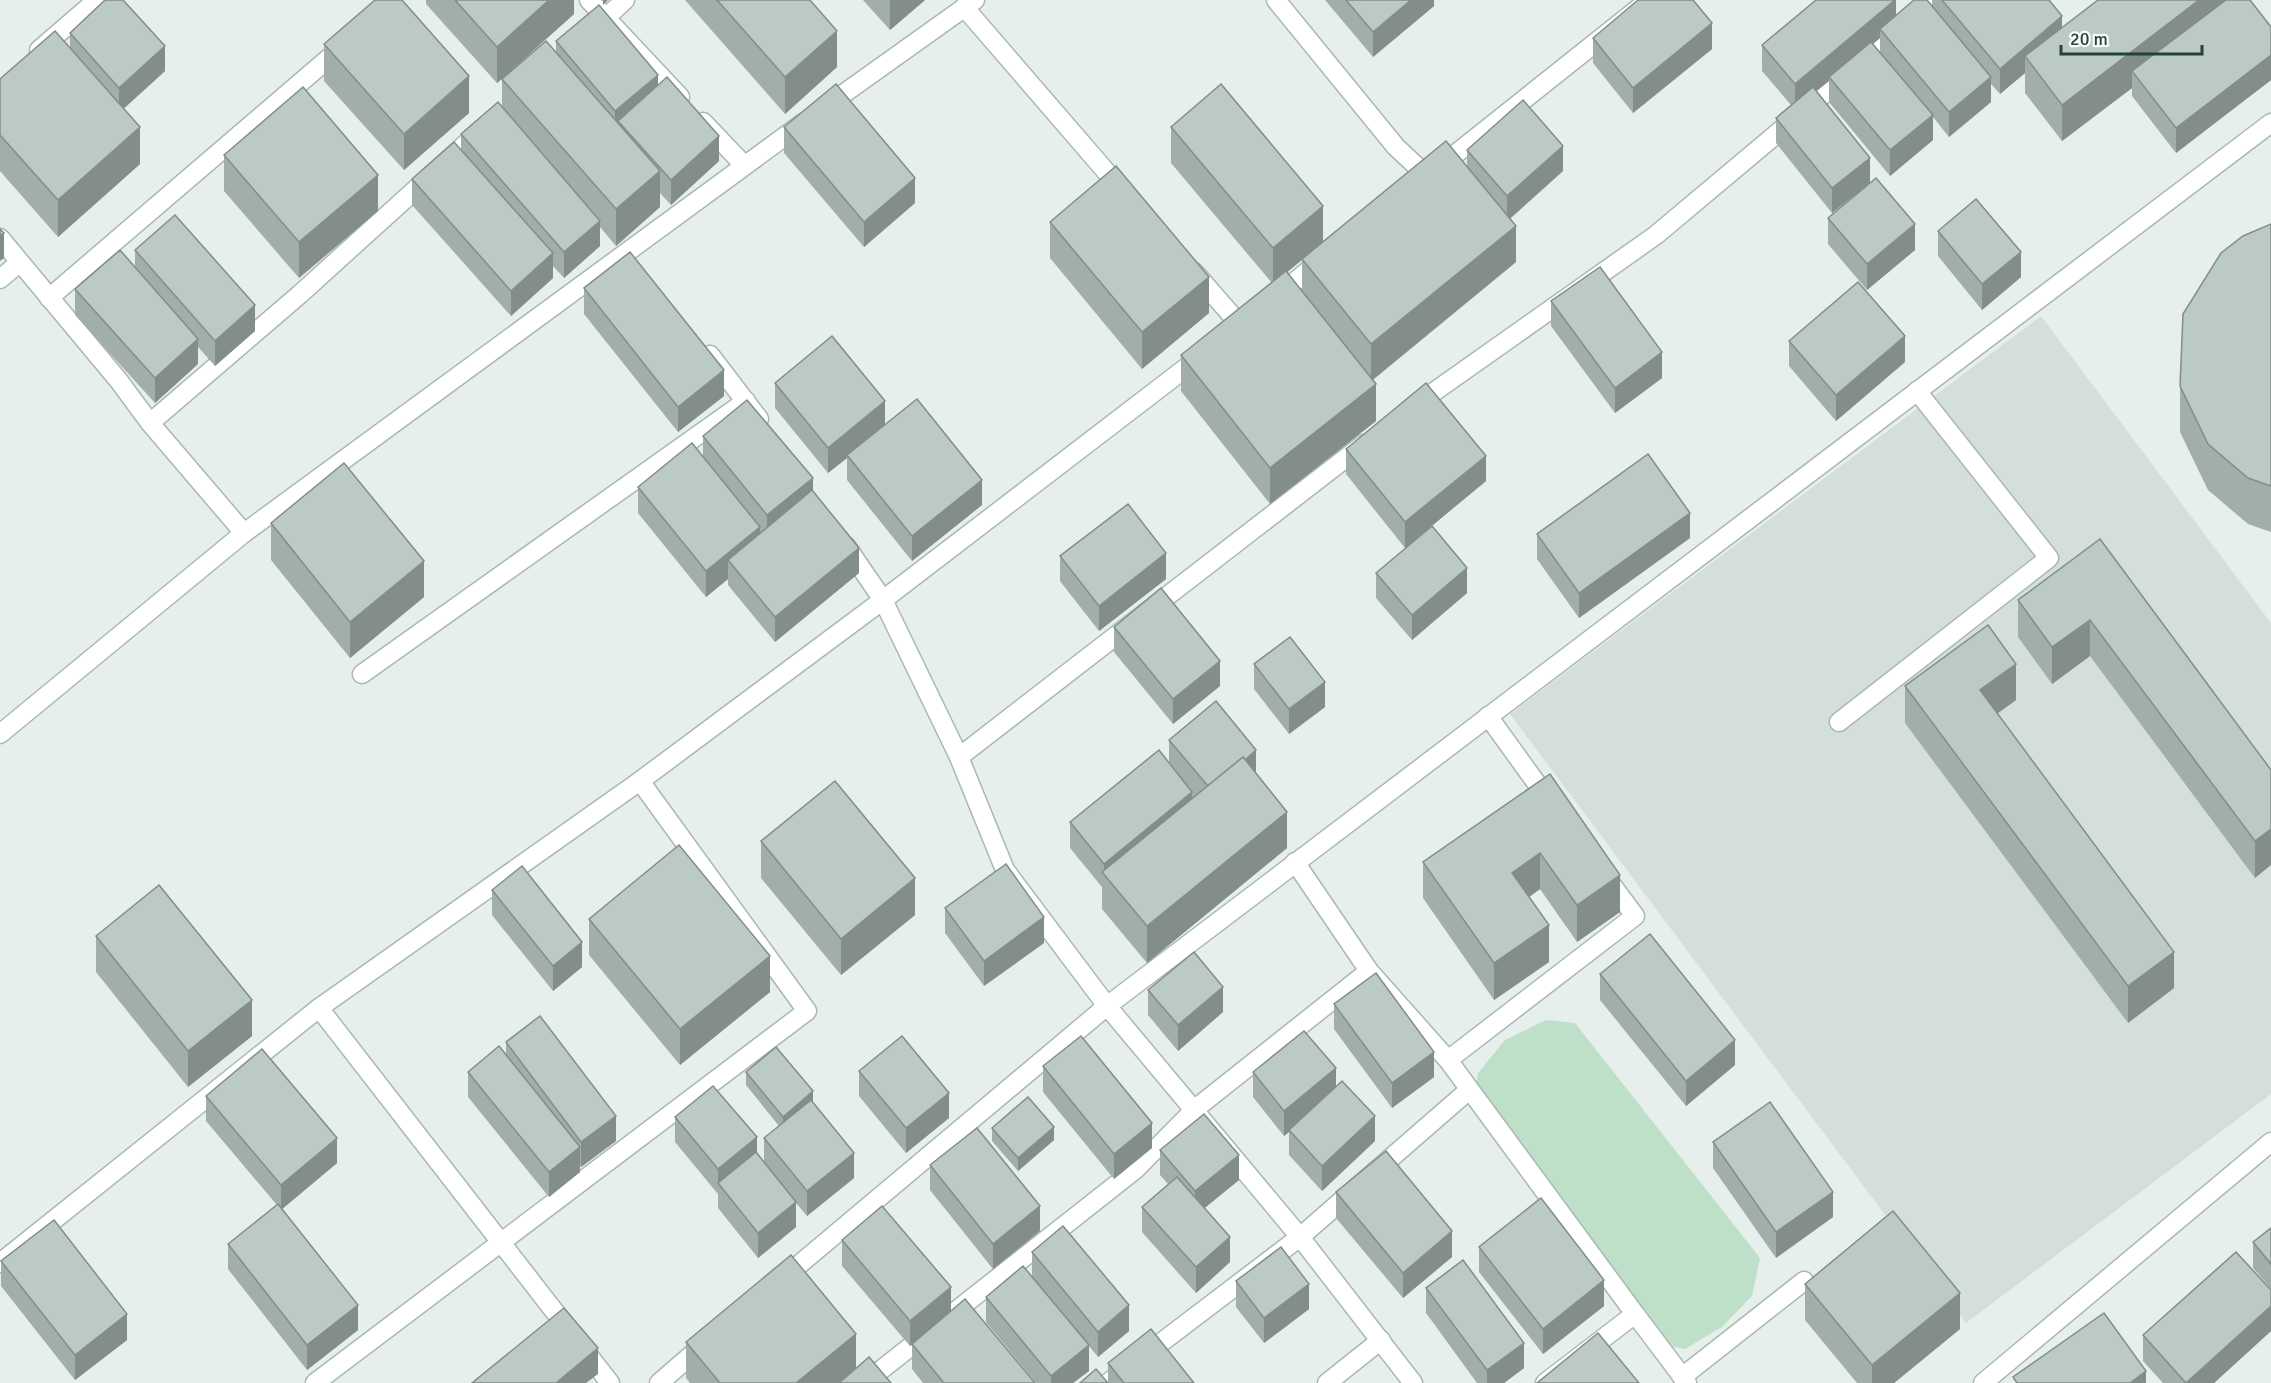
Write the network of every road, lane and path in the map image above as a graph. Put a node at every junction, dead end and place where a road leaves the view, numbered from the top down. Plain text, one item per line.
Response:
1 (97, 0) edge
2 (589, 0) edge
3 (625, 0) edge
4 (1276, 0) edge
5 (1649, 0) edge
6 (1936, 0) edge
7 (970, 4) edge
8 (606, 17) junction
9 (352, 38) edge
10 (579, 41) edge
11 (25, 62) edge
12 (492, 120) edge
13 (2271, 123) edge
14 (744, 165) junction
15 (1427, 176) junction
16 (1409, 190) edge
17 (1133, 202) edge
18 (0, 238) edge
19 (1337, 248) edge
20 (1179, 255) edge
21 (19, 263) junction
22 (0, 279) edge
23 (49, 298) junction
24 (702, 345) edge
25 (1212, 348) edge
26 (1917, 391) junction
27 (746, 401) junction
28 (1402, 415) edge
29 (150, 423) junction
30 (766, 429) edge
31 (1374, 436) edge
32 (244, 533) junction
33 (838, 534) edge
34 (883, 600) junction
35 (362, 674) dead end
36 (1488, 716) junction
37 (1839, 722) dead end
38 (0, 734) edge
39 (959, 757) junction
40 (640, 781) junction
41 (1558, 811) edge
42 (1593, 859) edge
43 (1295, 862) junction
44 (1368, 971) junction
45 (1107, 1006) junction
46 (319, 1008) junction
47 (1448, 1060) junction
48 (1469, 1090) junction
49 (1195, 1109) junction
50 (2271, 1142) edge
51 (1300, 1237) junction
52 (501, 1242) junction
53 (0, 1263) edge
54 (789, 1274) junction
55 (1804, 1281) edge
56 (771, 1288) edge
57 (802, 1291) edge
58 (1635, 1314) junction
59 (719, 1332) edge
60 (1381, 1340) junction
61 (858, 1360) dead end
62 (874, 1380) edge
63 (1685, 1380) edge
64 (315, 1383) edge
65 (610, 1383) edge
66 (659, 1383) edge
67 (1108, 1383) edge
68 (1327, 1383) edge
69 (1413, 1383) edge
70 (1545, 1383) edge
71 (1983, 1383) edge

1 - 11 street
2 - 8 street
3 - 8 street
4 - 15 street
5 - 15 street
6 - 28 street
7 - 14 street
7 - 17 street
8 - 10 street
8 - 14 street
9 - 23 street
12 - 29 street
13 - 26 street
14 - 32 street
15 - 16 street
18 - 21 street
19 - 20 street
21 - 22 street
21 - 23 street
23 - 29 street
24 - 27 street
25 - 34 street
26 - 36 street
26 - 37 street
27 - 30 street
27 - 35 street
29 - 32 street
31 - 39 street
32 - 38 street
33 - 34 street
34 - 39 street
34 - 40 street
36 - 41 street
36 - 43 street
39 - 45 street
40 - 46 street
40 - 52 street
42 - 47 street
43 - 44 street
43 - 45 street
44 - 47 street
44 - 49 street
45 - 49 street
45 - 54 street
46 - 52 street
46 - 53 street
47 - 48 street
48 - 51 street
48 - 58 street
49 - 51 street
49 - 62 street
50 - 71 street
51 - 60 street
51 - 67 street
52 - 64 street
52 - 65 street
54 - 56 street
54 - 57 street
55 - 63 street
58 - 63 street
58 - 70 street
59 - 66 street
60 - 68 street
60 - 69 street
61 - 62 street

